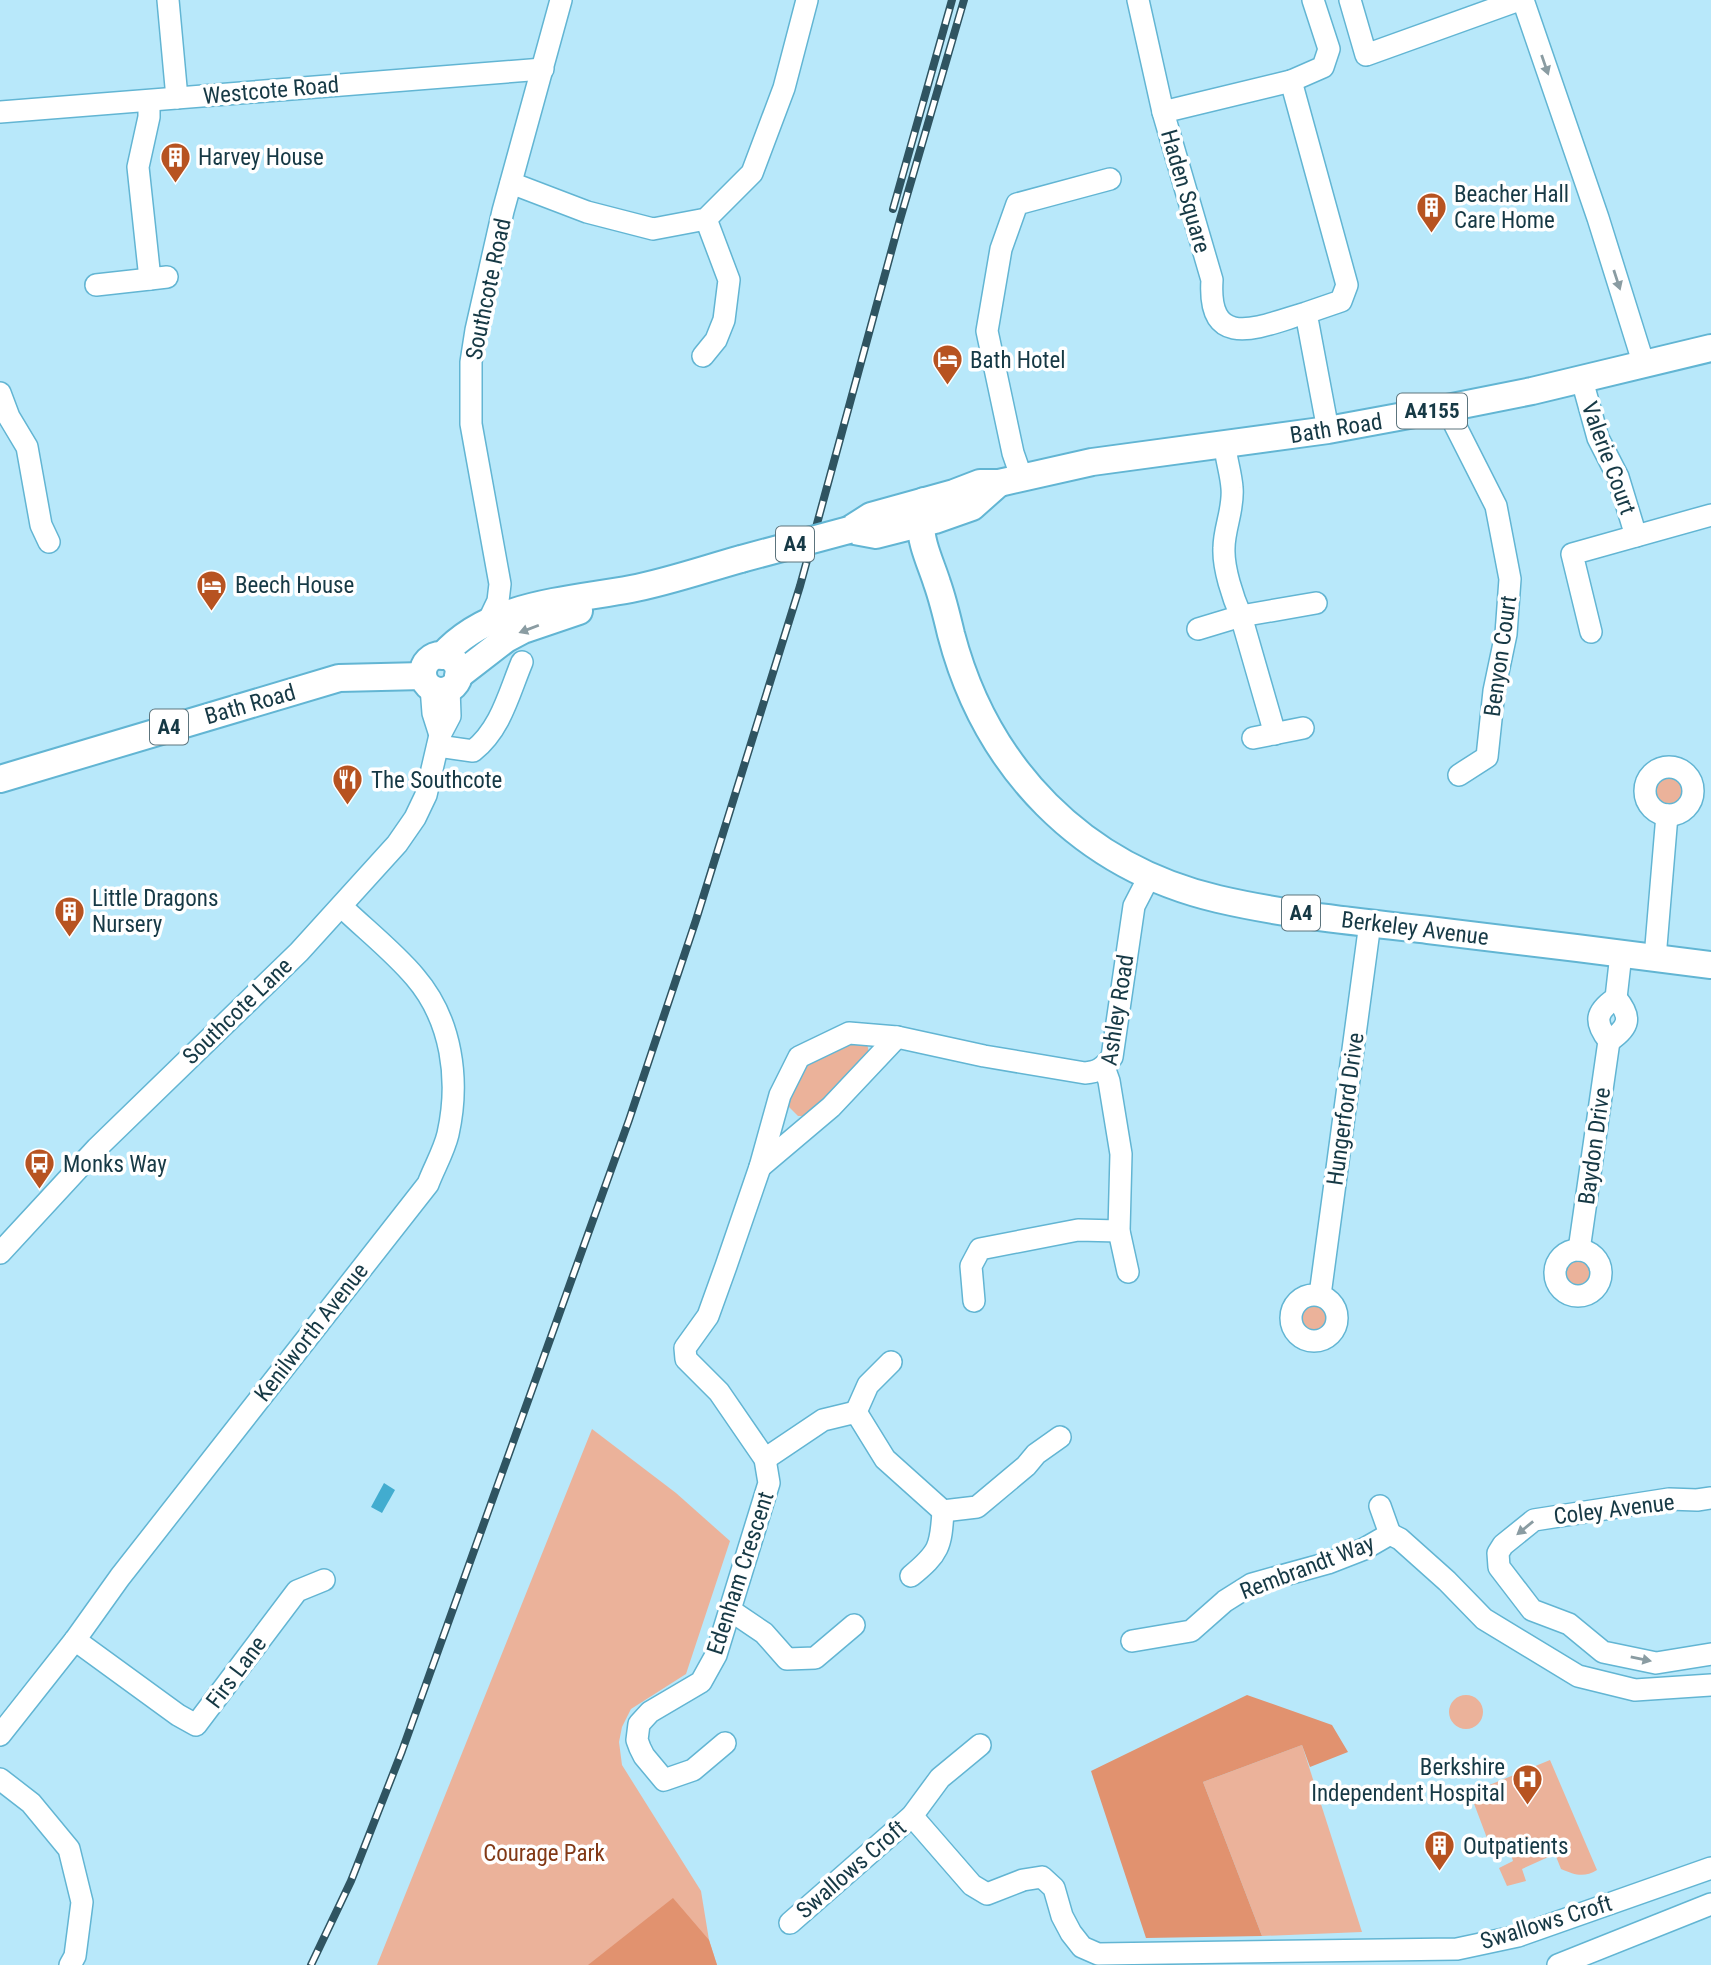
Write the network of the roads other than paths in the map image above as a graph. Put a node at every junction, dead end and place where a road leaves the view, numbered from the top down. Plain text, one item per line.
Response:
1 (168, 0) edge
2 (561, 0) edge
3 (807, 0) edge
4 (1138, 0) edge
5 (1313, 0) edge
6 (1350, 0) edge
7 (1521, 0) edge
8 (543, 69) junction
9 (1291, 81) junction
10 (177, 98) junction
11 (149, 101) junction
12 (1163, 111) junction
13 (0, 112) edge
14 (1110, 179) dead end
15 (511, 183) junction
16 (706, 219) junction
17 (96, 285) dead end
18 (1306, 313) junction
19 (1711, 348) edge
20 (703, 356) dead end
21 (1644, 365) junction
22 (1582, 380) junction
23 (0, 393) edge
24 (1451, 408) junction
25 (1328, 430) junction
26 (1226, 445) junction
27 (1010, 479) junction
28 (927, 515) junction
29 (1711, 515) edge
30 (873, 526) junction
31 (1636, 536) junction
32 (50, 542) dead end
33 (500, 584) junction
34 (938, 587) junction
35 (632, 589) junction
36 (1316, 603) dead end
37 (531, 607) junction
38 (1241, 616) junction
39 (487, 624) junction
40 (1196, 631) dead end
41 (1591, 632) dead end
42 (522, 662) dead end
43 (439, 674) junction
44 (1303, 728) dead end
45 (1275, 734) junction
46 (1253, 738) dead end
47 (439, 740) junction
48 (1459, 775) dead end
49 (0, 779) edge
50 (1667, 815) dead end
51 (1150, 875) junction
52 (342, 907) junction
53 (1370, 923) junction
54 (1620, 954) junction
55 (1655, 958) junction
56 (1711, 965) edge
57 (897, 1037) junction
58 (1104, 1067) junction
59 (780, 1095) junction
60 (808, 1127) junction
61 (760, 1167) junction
62 (1119, 1231) junction
63 (1579, 1250) dead end
64 (0, 1254) edge
65 (1128, 1272) dead end
66 (1320, 1296) dead end
67 (974, 1301) dead end
68 (891, 1362) dead end
69 (856, 1412) junction
70 (1060, 1437) dead end
71 (765, 1459) junction
72 (1711, 1498) edge
73 (1380, 1506) dead end
74 (943, 1511) junction
75 (1390, 1534) junction
76 (911, 1576) dead end
77 (324, 1580) dead end
78 (730, 1610) junction
79 (853, 1625) dead end
80 (75, 1640) junction
81 (1132, 1641) dead end
82 (1711, 1654) edge
83 (1711, 1685) edge
84 (0, 1735) edge
85 (725, 1742) dead end
86 (979, 1745) dead end
87 (0, 1779) edge
88 (912, 1816) junction
89 (1711, 1868) edge
90 (1711, 1904) edge
91 (790, 1923) dead end
92 (70, 1965) edge
93 (1558, 1965) edge

1 - 10 street
2 - 8 street, Southcote Road
3 - 16 street
4 - 12 street
5 - 9 street
6 - 7 street
7 -> 21 street
8 - 10 street, Westcote Road
8 - 15 street, Southcote Road
9 - 12 street, Haden Square
9 - 18 street, Haden Square
10 - 11 street, Westcote Road
11 - 13 street, Westcote Road
11 - 17 street
12 - 18 street, Haden Square
14 - 27 street
15 - 16 street
15 - 33 street, Southcote Road
16 - 20 street
18 - 25 street
19 - 21 main road, Bath Road / A4155
21 - 22 main road, Bath Road / A4155
22 - 24 main road, Bath Road / A4155
22 - 31 street, Valerie Court
23 - 32 street
24 - 25 main road, Bath Road / A4155
24 - 48 street, Benyon Court
25 - 26 main road, Bath Road / A4155
26 - 27 main road, Bath Road / A4155
26 - 38 street
27 - 28 main road, Bath Road / A4155
28 - 30 main road, Bath Road / A4
28 - 34 main road, Berkeley Avenue / A4
29 - 31 street, Valerie Court
30 - 34 main road, A4
30 - 35 main road, Bath Road / A4, bridge
31 - 41 street, Valerie Court
33 - 37 street
33 - 39 street, Southcote Road
34 - 51 main road, Berkeley Avenue / A4
35 - 37 main road, Bath Road / A4
35 -> 43 main road, Bath Road / A4
36 - 38 street
37 - 39 main road, Bath Road / A4
38 - 40 street
38 - 45 street
39 - 43 main road, Bath Road / A4
42 - 47 street
43 - 47 street, Southcote Lane
43 - 49 main road, Bath Road / A4
44 - 45 street
45 - 46 street
47 - 52 street, Southcote Lane
50 - 55 street
51 - 53 main road, Berkeley Avenue / A4
51 - 58 street, Ashley Road
52 - 64 street, Southcote Lane
52 - 80 street, Kenilworth Avenue
53 - 54 main road, Berkeley Avenue / A4
53 - 66 street, Hungerford Drive
54 - 55 main road, Berkeley Avenue / A4
54 - 63 street, Baydon Drive
55 - 56 main road, Berkeley Avenue / A4
57 - 58 street, Edenham Crescent
57 - 59 street, Edenham Crescent
57 - 60 street
58 - 62 street, Ashley Road
59 - 60 street
59 - 61 street, Edenham Crescent
60 - 61 street
61 - 71 street, Edenham Crescent
62 - 65 street, Ashley Road
62 - 67 street
68 - 69 street
69 - 71 street
69 - 74 street
70 - 74 street
71 - 78 street, Edenham Crescent
72 -> 82 street, Coley Avenue
73 - 75 street, Rembrandt Way
74 - 76 street
75 - 81 street, Rembrandt Way
75 - 83 street, Rembrandt Way
77 - 80 street, Firs Lane
78 - 79 street
78 - 85 street, Edenham Crescent
80 - 84 street, Kenilworth Avenue
86 - 88 street, Swallows Croft
87 - 92 street
88 - 89 street, Swallows Croft
88 - 91 street, Swallows Croft
90 - 93 street

